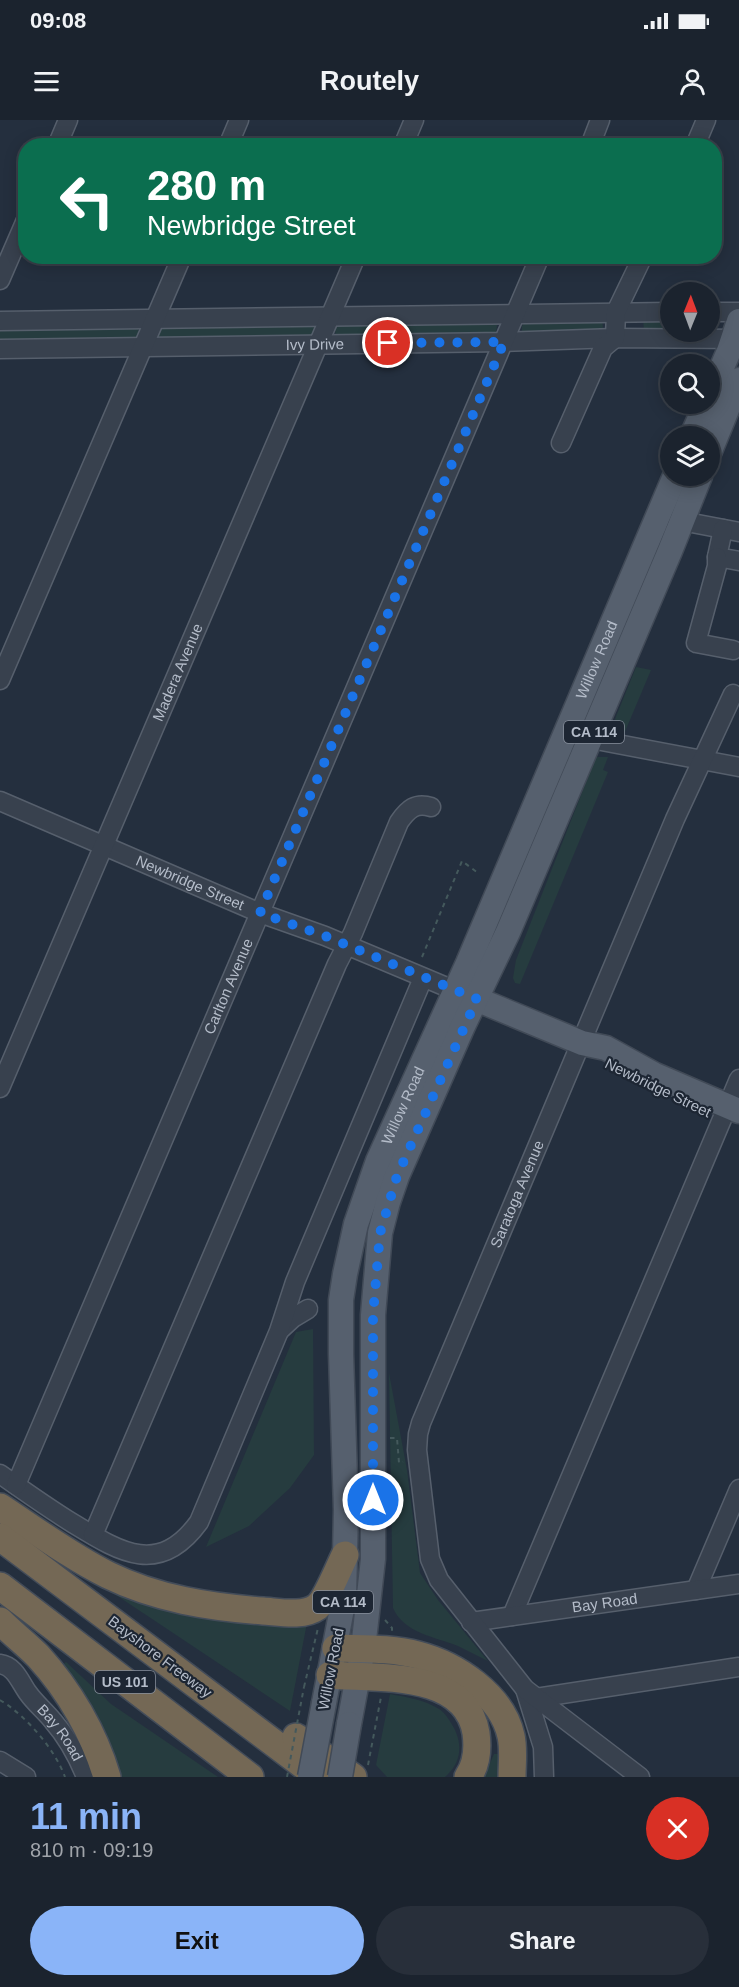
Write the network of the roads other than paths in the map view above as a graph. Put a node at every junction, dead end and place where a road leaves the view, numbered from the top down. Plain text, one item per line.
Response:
1 (68, 120) edge
2 (239, 120) edge
3 (414, 120) edge
4 (600, 120) edge
5 (706, 120) edge
6 (60, 138) edge
7 (231, 138) edge
8 (406, 138) edge
9 (593, 138) edge
10 (698, 138) edge
11 (18, 238) edge
12 (178, 264) edge
13 (353, 264) edge
14 (537, 264) edge
15 (639, 264) edge
16 (0, 280) edge
17 (720, 307) edge
18 (660, 308) edge
19 (616, 312) junction
20 (739, 312) edge
21 (516, 314) junction
22 (331, 316) junction
23 (154, 320) junction
24 (0, 321) edge
25 (737, 333) edge
26 (615, 338) junction
27 (504, 342) junction
28 (319, 344) junction
29 (143, 346) junction
30 (0, 349) edge
31 (720, 372) edge
32 (739, 380) edge
33 (723, 412) edge
34 (705, 426) edge
35 (561, 443) dead end
36 (671, 486) edge
37 (696, 486) edge
38 (657, 517) junction
39 (682, 521) junction
40 (733, 526) edge
41 (717, 557) junction
42 (739, 561) edge
43 (733, 650) dead end
44 (0, 680) edge
45 (733, 694) dead end
46 (591, 739) junction
47 (702, 759) junction
48 (739, 767) edge
49 (0, 801) edge
50 (431, 807) dead end
51 (104, 847) junction
52 (260, 913) junction
53 (346, 945) junction
54 (423, 978) junction
55 (466, 995) junction
56 (582, 1043) junction
57 (739, 1080) edge
58 (0, 1088) edge
59 (732, 1115) edge
60 (308, 1309) dead end
61 (279, 1331) junction
62 (0, 1474) edge
63 (739, 1489) edge
64 (8, 1496) edge
65 (93, 1536) junction
66 (0, 1537) edge
67 (345, 1555) junction
68 (739, 1584) edge
69 (0, 1586) edge
70 (696, 1590) junction
71 (512, 1616) junction
72 (0, 1621) edge
73 (471, 1622) junction
74 (336, 1648) junction
75 (363, 1648) junction
76 (0, 1664) edge
77 (739, 1666) edge
78 (330, 1675) junction
79 (358, 1677) junction
80 (0, 1679) edge
81 (207, 1692) junction
82 (28, 1693) junction
83 (530, 1694) junction
84 (0, 1761) edge
85 (360, 1772) edge
86 (26, 1777) edge
87 (86, 1777) edge
88 (107, 1777) edge
89 (250, 1777) edge
90 (310, 1777) edge
91 (319, 1777) edge
92 (340, 1777) edge
93 (468, 1777) edge
94 (512, 1777) edge
95 (544, 1777) edge
96 (640, 1777) edge

1 - 6 street
2 - 7 street
3 - 8 street
4 - 9 street
5 - 10 street
11 - 16 street
12 - 23 street
13 - 22 street, Madera Avenue
14 - 21 street, Carlton Avenue
15 - 19 street
17 - 20 street
18 - 19 street, Ivy Drive
19 - 21 street, Ivy Drive
19 - 26 street
21 - 22 street, Ivy Drive
21 - 27 street, Carlton Avenue
22 - 23 street, Ivy Drive
22 - 28 street, Madera Avenue
23 - 24 street, Ivy Drive
23 - 29 street
25 - 26 street, Ivy Drive
25 - 31 main road
26 - 27 street, Ivy Drive
26 - 35 street
27 - 28 street, Ivy Drive
27 - 52 street, Carlton Avenue
28 - 29 street, Ivy Drive
28 - 51 street, Madera Avenue
29 - 30 street, Ivy Drive
29 - 44 street
32 - 33 main road
33 - 34 main road
36 - 38 main road, Willow Road / CA 114
37 - 39 main road, Willow Road / CA 114
38 - 39 street
38 - 55 main road, Willow Road / CA 114
39 - 40 street
39 - 46 main road, Willow Road / CA 114
40 - 41 street
41 - 42 street
41 - 43 street
45 - 47 street, Saratoga Avenue
46 - 47 street
46 - 55 main road, Willow Road / CA 114
47 - 48 street
47 - 56 street, Saratoga Avenue
49 - 51 street, Newbridge Street
50 - 53 street
51 - 52 street, Newbridge Street
51 - 58 street, Madera Avenue
52 - 53 street, Newbridge Street
52 - 64 street, Carlton Avenue
53 - 54 street, Newbridge Street
53 - 65 street
54 - 55 street, Newbridge Street
54 - 61 street, Willow Road
55 - 56 main road, Newbridge Street
55 - 67 main road, Willow Road / CA 114
55 - 75 main road, Willow Road / CA 114
56 - 59 main road, Newbridge Street
56 - 73 street, Saratoga Avenue
57 - 59 street
59 - 71 street
60 - 61 street
61 - 65 street, Willow Road
62 - 64 street
63 - 70 street
64 - 65 street
64 - 67 highway
66 - 81 highway, Bayshore Freeway / US 101
67 - 74 main road, Willow Road / CA 114
68 - 70 street, Bay Road
69 - 89 highway, US 101
70 - 71 street, Bay Road
71 - 73 street, Bay Road
72 - 88 highway
73 - 83 street, Saratoga Avenue
74 - 75 highway
74 - 78 main road, Willow Road / CA 114
75 - 79 main road, Willow Road / CA 114
75 - 94 highway
76 - 82 street, Bay Road
77 - 83 street
78 - 79 highway
78 - 90 main road, Willow Road / CA 114, bridge
79 - 92 main road, Willow Road / CA 114, bridge
79 - 93 highway
80 - 82 street, Bay Road
81 - 85 highway
81 - 91 highway, Bayshore Freeway / US 101
82 - 87 street, Bay Road
83 - 95 street
83 - 96 street
84 - 86 street

